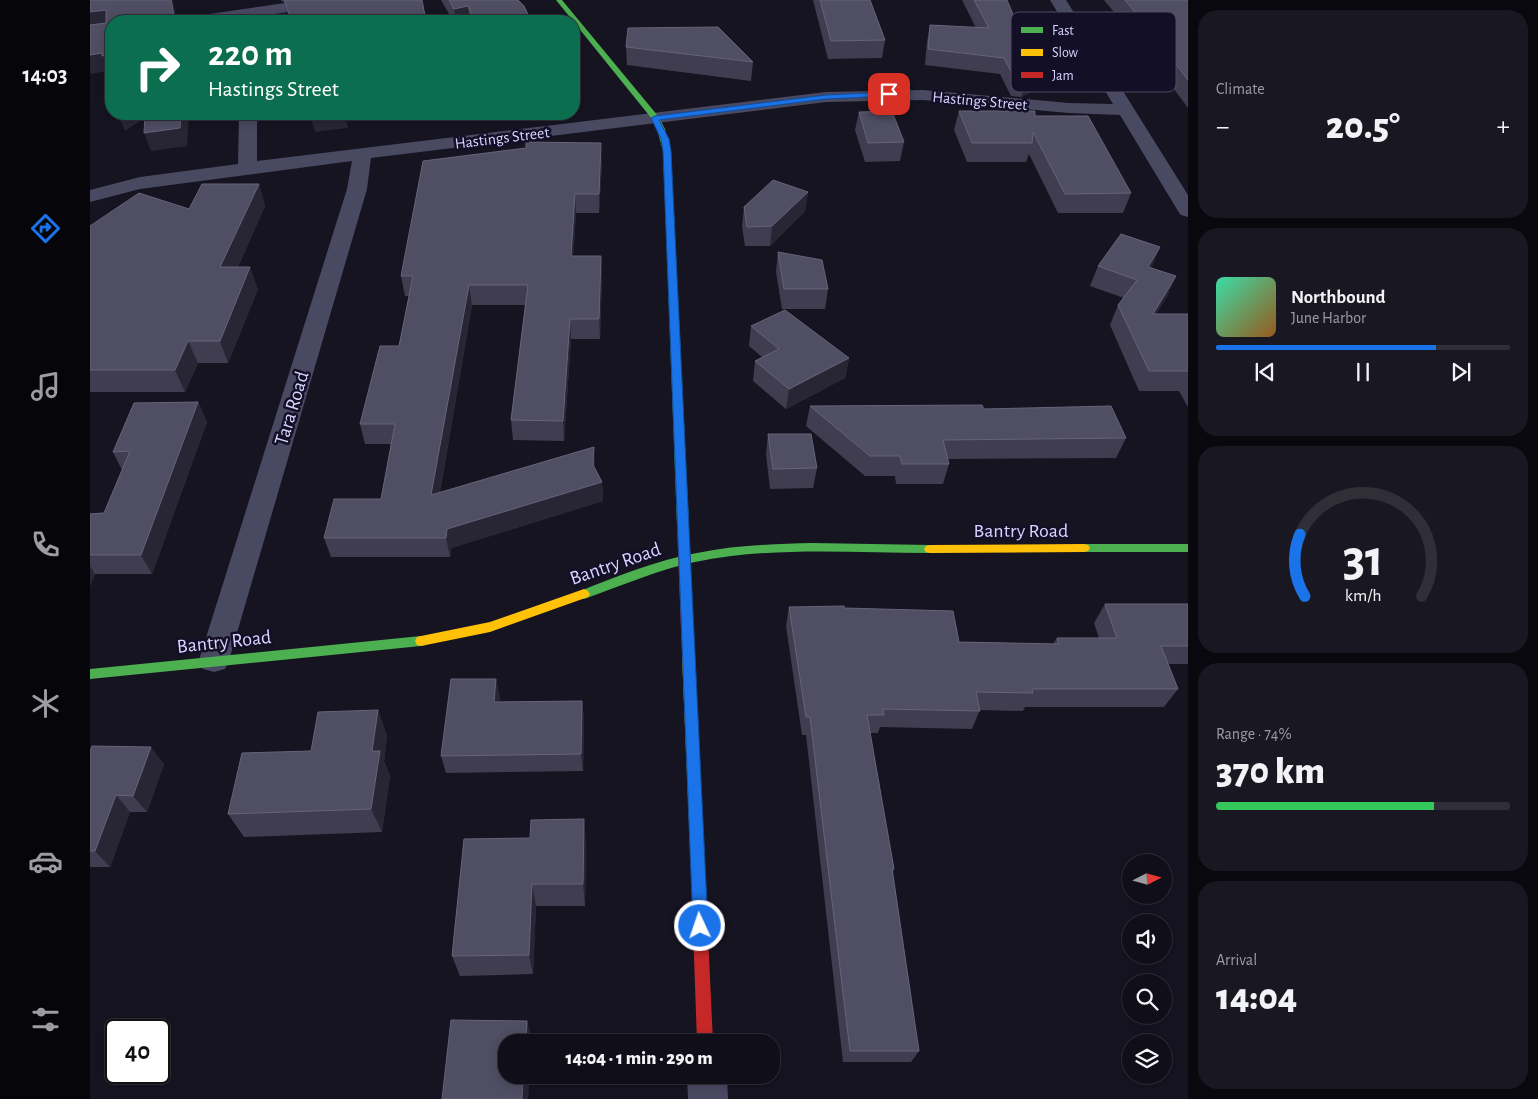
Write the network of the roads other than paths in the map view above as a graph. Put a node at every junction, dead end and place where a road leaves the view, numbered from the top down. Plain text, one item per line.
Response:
1 (338, 0) edge
2 (559, 0) edge
3 (1058, 0) edge
4 (1065, 12) edge
5 (254, 15) edge
6 (571, 15) edge
7 (580, 26) edge
8 (1115, 92) edge
9 (1126, 110) junction
10 (655, 118) junction
11 (248, 120) edge
12 (362, 155) junction
13 (246, 168) junction
14 (90, 196) edge
15 (1188, 211) edge
16 (1188, 548) edge
17 (685, 559) junction
18 (214, 660) junction
19 (90, 674) edge
20 (705, 1034) edge
21 (707, 1084) edge
22 (708, 1099) edge

1 - 5 street
2 - 6 street
3 - 4 street
7 - 10 street
8 - 9 street
9 - 10 street, Hastings Street
9 - 15 street
10 - 12 street, Hastings Street
10 - 17 street
11 - 13 street
12 - 13 street, Hastings Street
12 - 18 street, Tara Road
13 - 14 street, Hastings Street
16 - 17 street, Bantry Road
17 - 18 street, Bantry Road
17 - 20 street
18 - 19 street, Bantry Road
21 - 22 street

